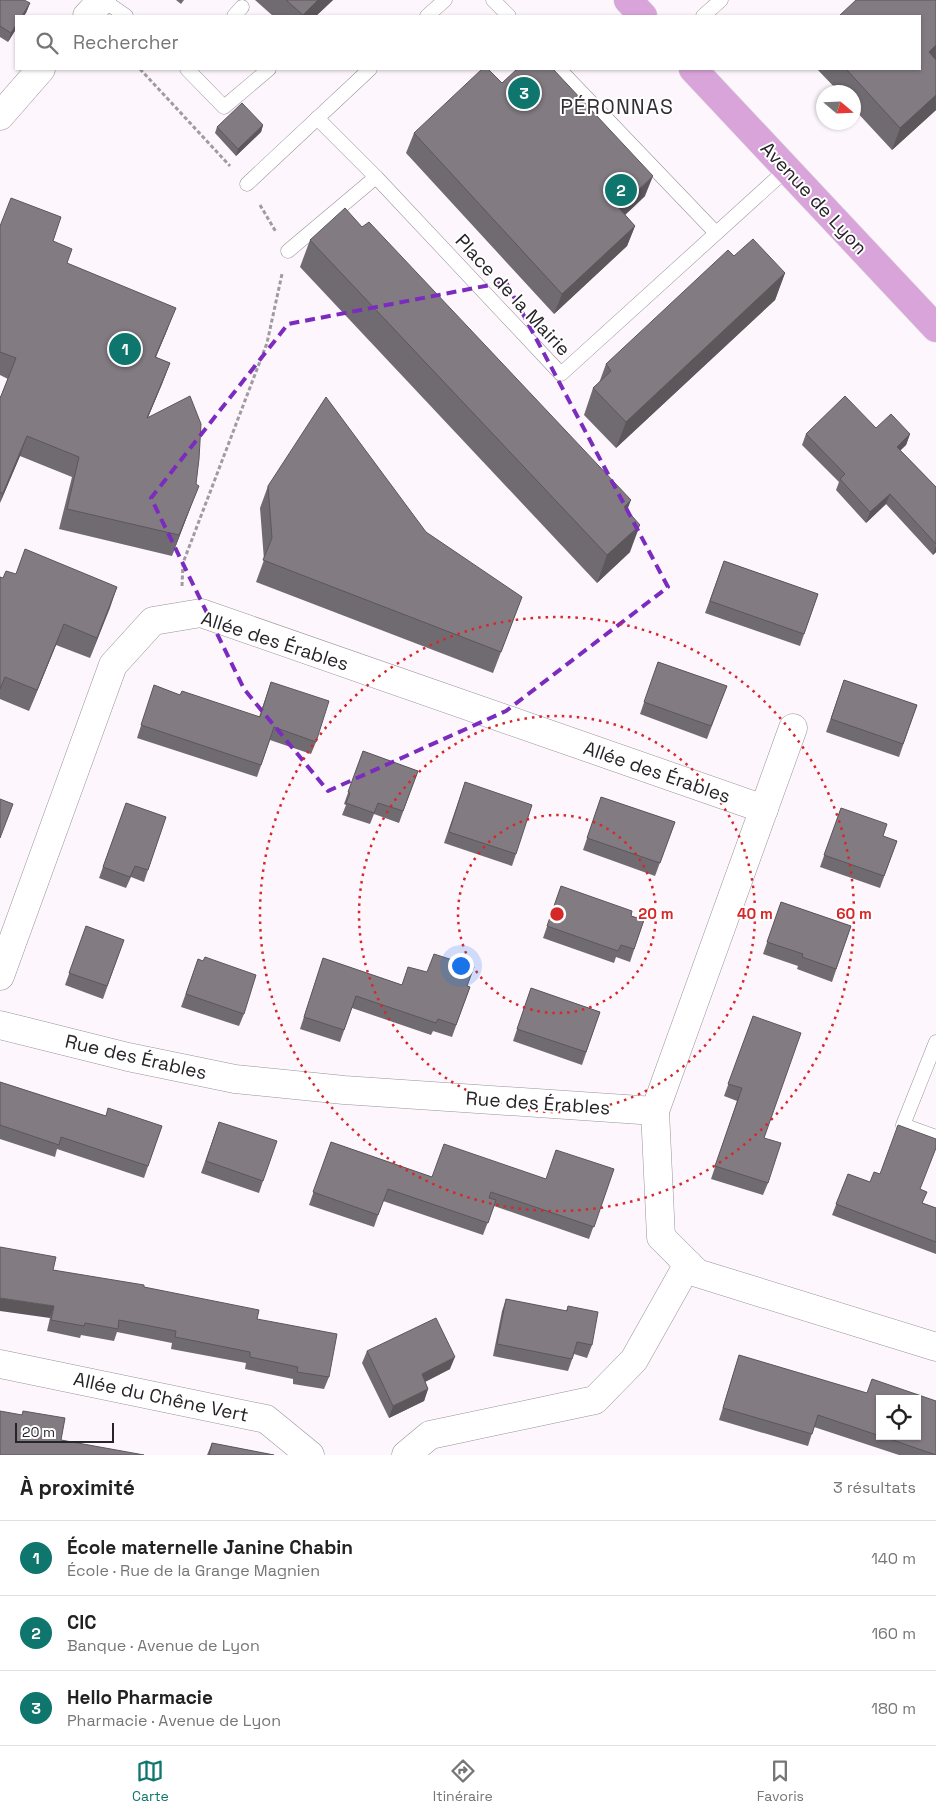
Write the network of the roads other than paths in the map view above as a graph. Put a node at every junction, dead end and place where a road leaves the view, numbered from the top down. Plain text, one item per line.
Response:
1 (103, 0) edge
2 (445, 0) edge
3 (493, 0) edge
4 (628, 0) edge
5 (720, 0) edge
6 (88, 15) edge
7 (125, 15) edge
8 (428, 15) edge
9 (508, 15) edge
10 (642, 15) edge
11 (704, 15) edge
12 (40, 70) edge
13 (188, 70) edge
14 (268, 70) edge
15 (369, 70) edge
16 (560, 70) edge
17 (694, 70) edge
18 (0, 116) edge
19 (317, 118) junction
20 (787, 169) junction
21 (376, 177) junction
22 (247, 184) road end
23 (716, 233) junction
24 (288, 251) road end
25 (936, 328) edge
26 (793, 728) dead end
27 (764, 809) junction
28 (0, 976) edge
29 (0, 1025) edge
30 (936, 1042) edge
31 (655, 1111) junction
32 (936, 1137) edge
33 (688, 1264) junction
34 (936, 1347) edge
35 (0, 1364) edge
36 (310, 1455) edge
37 (406, 1455) edge

1 - 6 street
1 - 7 lane
2 - 8 lane
3 - 9 lane
4 - 10 main road
5 - 11 lane
12 - 18 street
13 - 14 lane
15 - 19 lane
16 - 23 lane
17 - 20 main road, Avenue de Lyon
19 - 21 lane, Place de la Mairie
19 - 22 lane
20 - 23 lane, Place de la Mairie
20 - 25 main road, Avenue de Lyon
21 - 23 lane, Place de la Mairie
21 - 24 lane
26 - 27 street
27 - 28 street, Allée des Érables
27 - 31 street
29 - 31 street, Rue des Érables
30 - 32 lane
31 - 33 street
33 - 34 street
33 - 37 street
35 - 36 street, Allée du Chêne Vert

